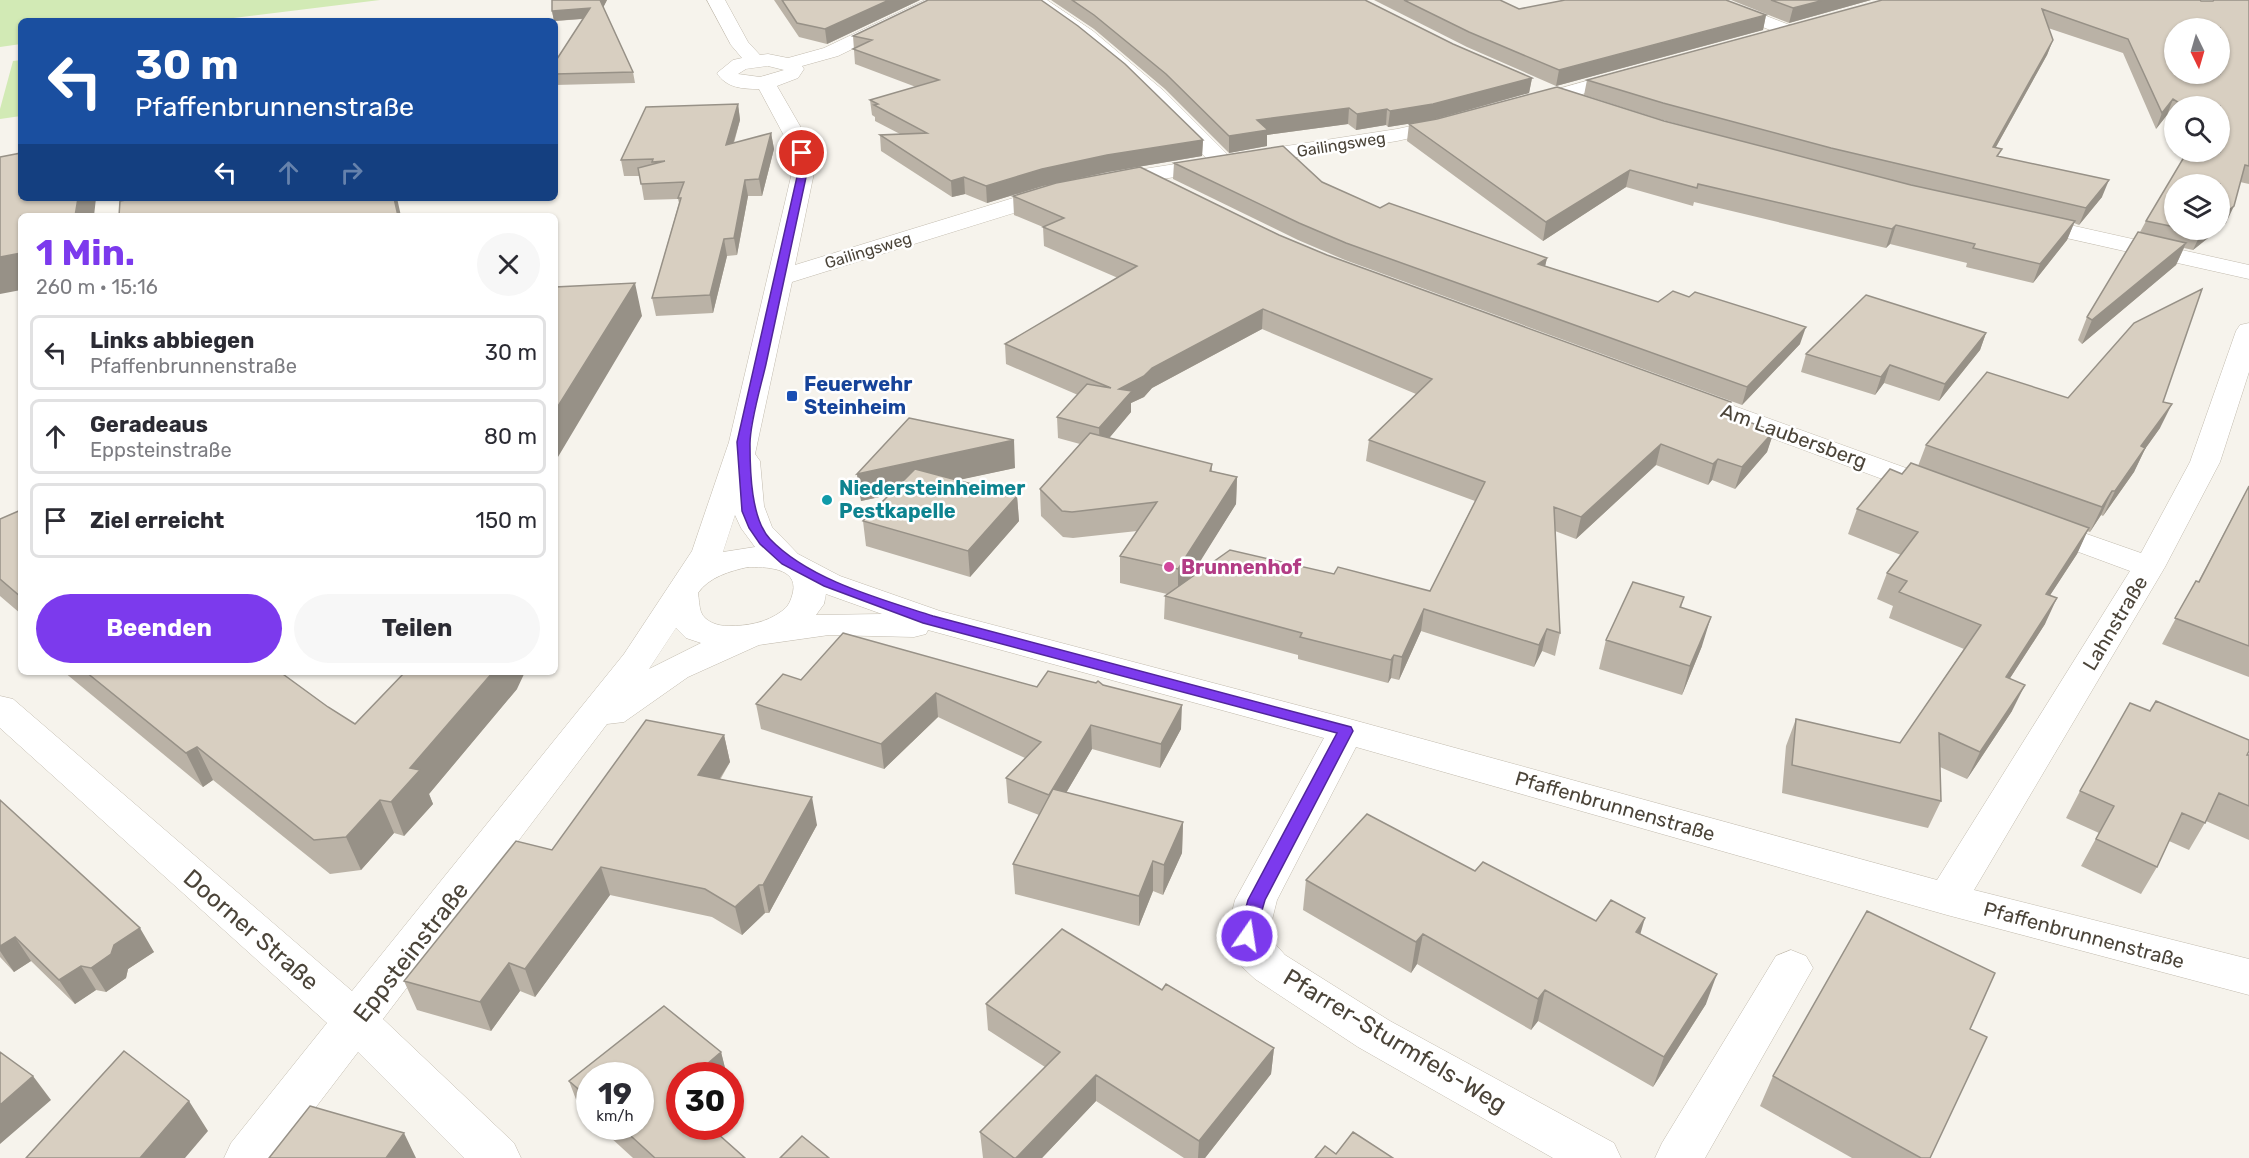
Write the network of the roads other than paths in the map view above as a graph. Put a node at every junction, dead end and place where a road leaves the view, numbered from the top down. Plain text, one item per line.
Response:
1 (716, 0) edge
2 (939, 0) edge
3 (1035, 0) edge
4 (1709, 0) edge
5 (1812, 25) edge
6 (1790, 31) junction
7 (1756, 40) edge
8 (754, 61) junction
9 (789, 64) junction
10 (1646, 71) edge
11 (1525, 82) edge
12 (766, 83) junction
13 (1556, 95) junction
14 (1512, 107) edge
15 (1593, 109) edge
16 (1467, 119) edge
17 (1222, 162) junction
18 (1142, 175) junction
19 (1178, 194) edge
20 (2004, 217) edge
21 (2249, 272) edge
22 (781, 277) junction
23 (2249, 331) edge
24 (1668, 390) edge
25 (744, 442) junction
26 (1959, 497) edge
27 (2015, 518) edge
28 (794, 566) junction
29 (2149, 567) junction
30 (686, 588) junction
31 (982, 634) junction
32 (757, 635) junction
33 (0, 708) edge
34 (1346, 731) junction
35 (572, 745) junction
36 (1947, 899) junction
37 (1791, 968) dead end
38 (2249, 977) edge
39 (357, 1022) junction
40 (248, 1158) edge
41 (497, 1158) edge
42 (1597, 1158) edge
43 (1679, 1158) edge

1 - 8 street
2 - 9 street
3 - 17 street
4 - 6 street
5 - 6 street
6 - 7 street
8 - 9 street
8 - 12 street
9 - 12 street
10 - 13 street
11 - 13 street
12 - 22 street, Eppsteinstraße
13 - 14 street
13 - 15 street
16 - 17 street, Gailingsweg
17 - 18 street, Gailingsweg
18 - 19 street
18 - 22 street, Gailingsweg
20 - 21 street
22 - 25 street, Eppsteinstraße
23 - 29 street, Lahnstraße
24 - 26 street, Am Laubersberg
25 - 28 street, Eppsteinstraße
25 - 30 street, Eppsteinstraße
27 - 29 street
28 - 30 street
28 - 31 street, Pfaffenbrunnenstraße
28 - 32 street
29 - 36 street, Lahnstraße
30 - 32 street
30 - 35 street, Eppsteinstraße
31 - 32 street, Pfaffenbrunnenstraße
31 - 34 street, Pfaffenbrunnenstraße
32 - 35 street, Eppsteinstraße
33 - 39 street, Doorner Straße
34 - 36 street, Pfaffenbrunnenstraße
34 - 42 street, Pfarrer-Sturmfels-Weg
35 - 39 street, Eppsteinstraße
36 - 38 street, Pfaffenbrunnenstraße
37 - 43 street
39 - 40 street, Eppsteinstraße
39 - 41 street, Doorner Straße

